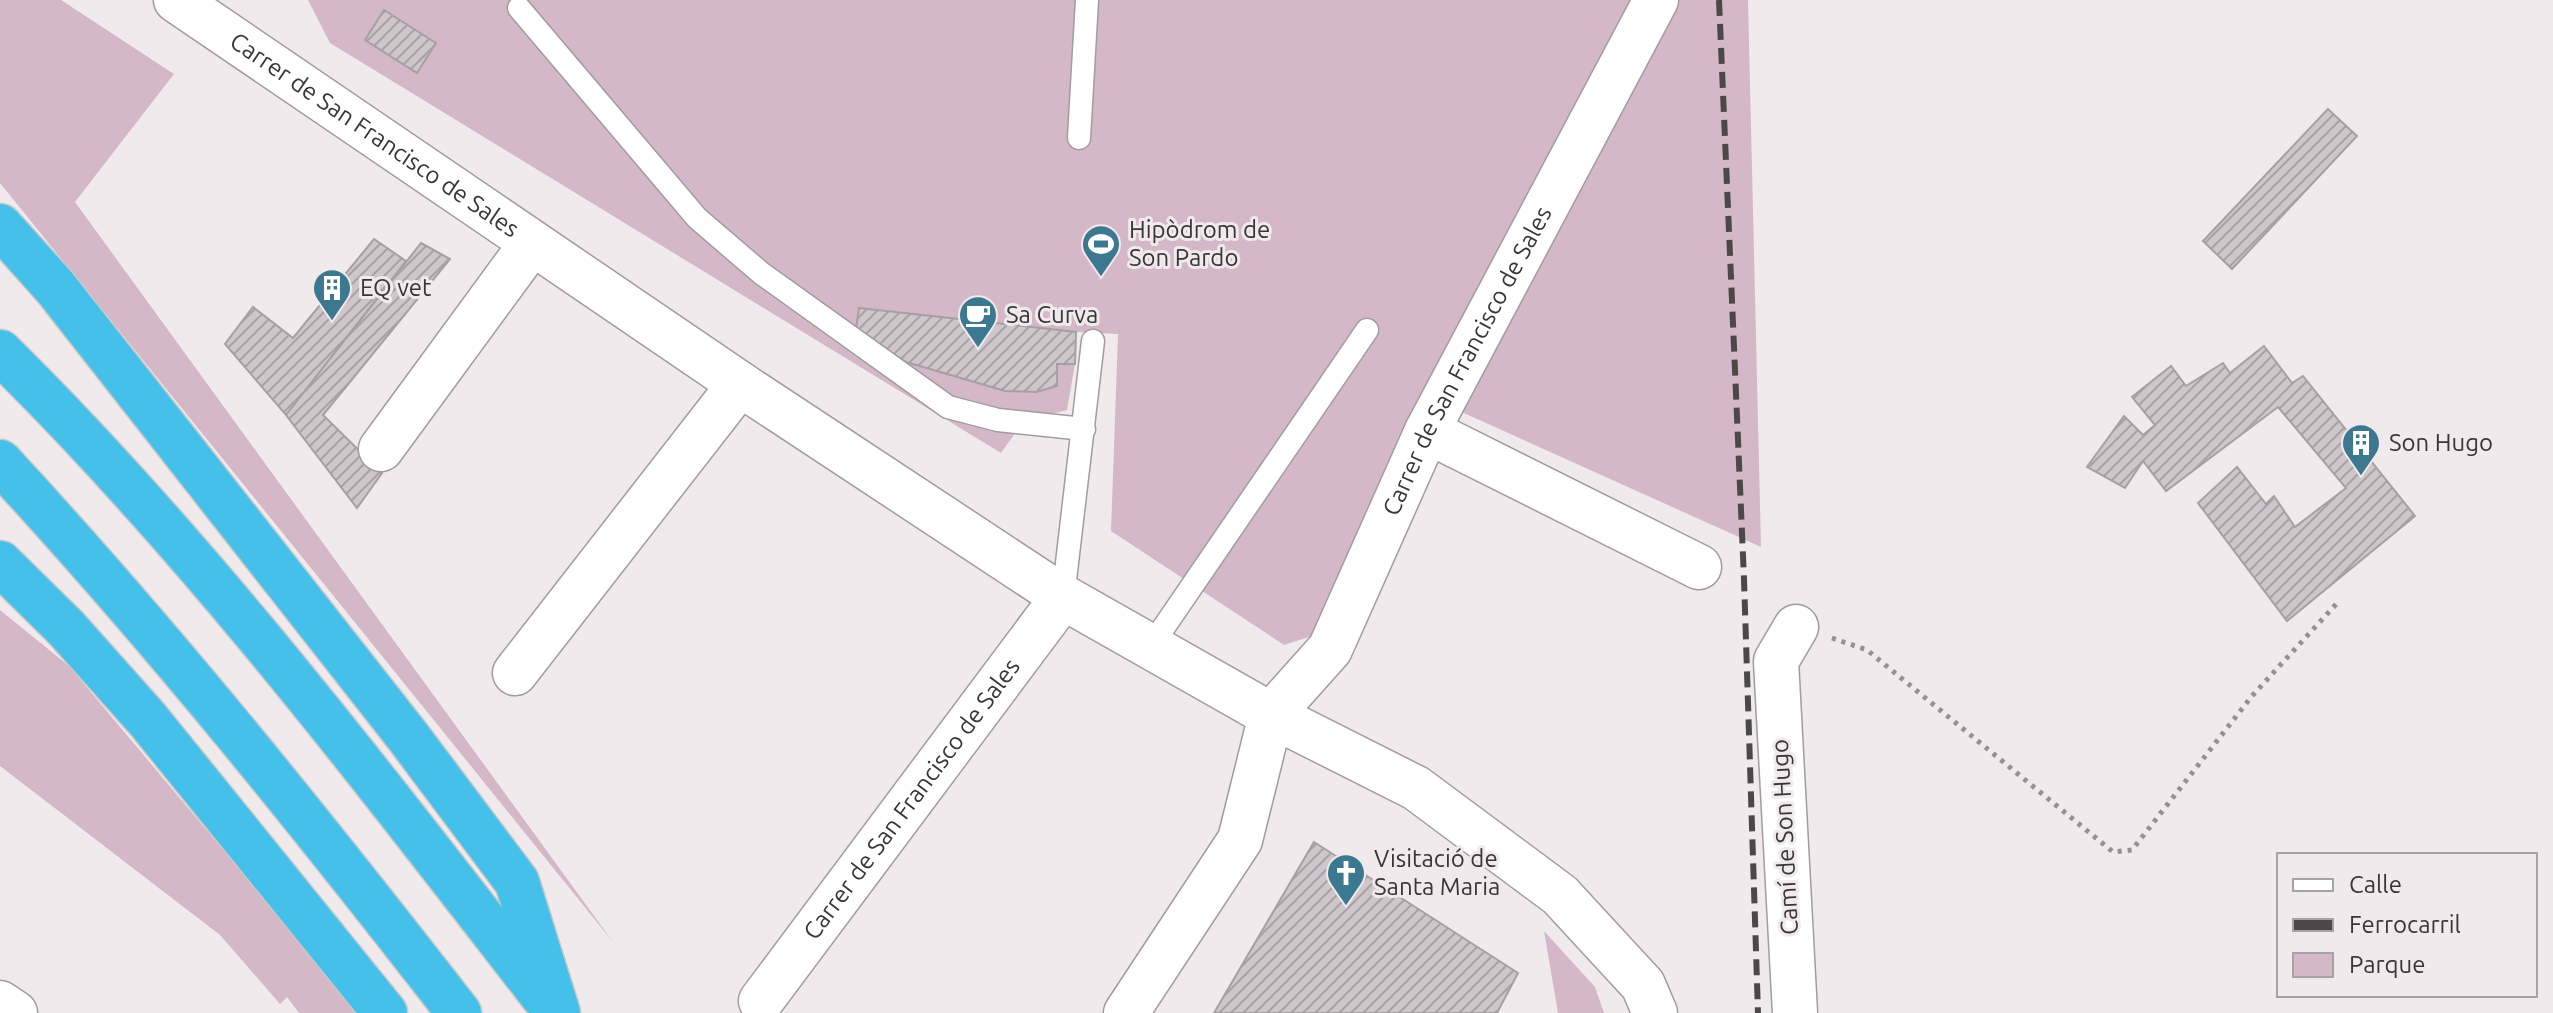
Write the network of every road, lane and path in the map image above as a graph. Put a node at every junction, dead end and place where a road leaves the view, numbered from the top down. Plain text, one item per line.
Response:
1 (176, 0) edge
2 (1087, 0) edge
3 (1656, 0) edge
4 (519, 8) dead end
5 (1079, 138) dead end
6 (0, 226) edge
7 (532, 243) junction
8 (1367, 330) dead end
9 (1093, 341) dead end
10 (0, 352) edge
11 (740, 384) junction
12 (1084, 429) junction
13 (1427, 431) junction
14 (381, 449) dead end
15 (0, 462) edge
16 (0, 563) edge
17 (1699, 567) dead end
18 (1063, 597) junction
19 (2339, 601) dead end
20 (1786, 644) joint
21 (1151, 646) junction
22 (515, 673) dead end
23 (1271, 715) junction
24 (761, 1001) dead end
25 (0, 1003) edge
26 (15, 1013) edge
27 (385, 1013) edge
28 (459, 1013) edge
29 (557, 1013) edge
30 (1126, 1013) edge
31 (1655, 1013) edge
32 (1795, 1013) edge

1 - 7 street, Carrer de San Francisco de Sales
2 - 5 lane
3 - 13 street, Carrer de San Francisco de Sales
4 - 12 lane
6 - 29 highway
7 - 11 street, Carrer de San Francisco de Sales
7 - 14 street, Carrer de San Francisco de Sales
8 - 21 lane
9 - 12 lane
10 - 29 highway
11 - 18 street, Carrer de San Francisco de Sales
11 - 22 street
12 - 18 lane
13 - 17 street
13 - 23 street, Carrer de San Francisco de Sales
15 - 28 highway
16 - 27 highway
18 - 21 street, Carrer de San Francisco de Sales
18 - 24 street, Carrer de San Francisco de Sales
19 - 20 path
20 - 32 street, Camí de Son Hugo
21 - 23 street, Carrer de San Francisco de Sales
23 - 30 street, Carrer de San Francisco de Sales
23 - 31 street
25 - 26 street

